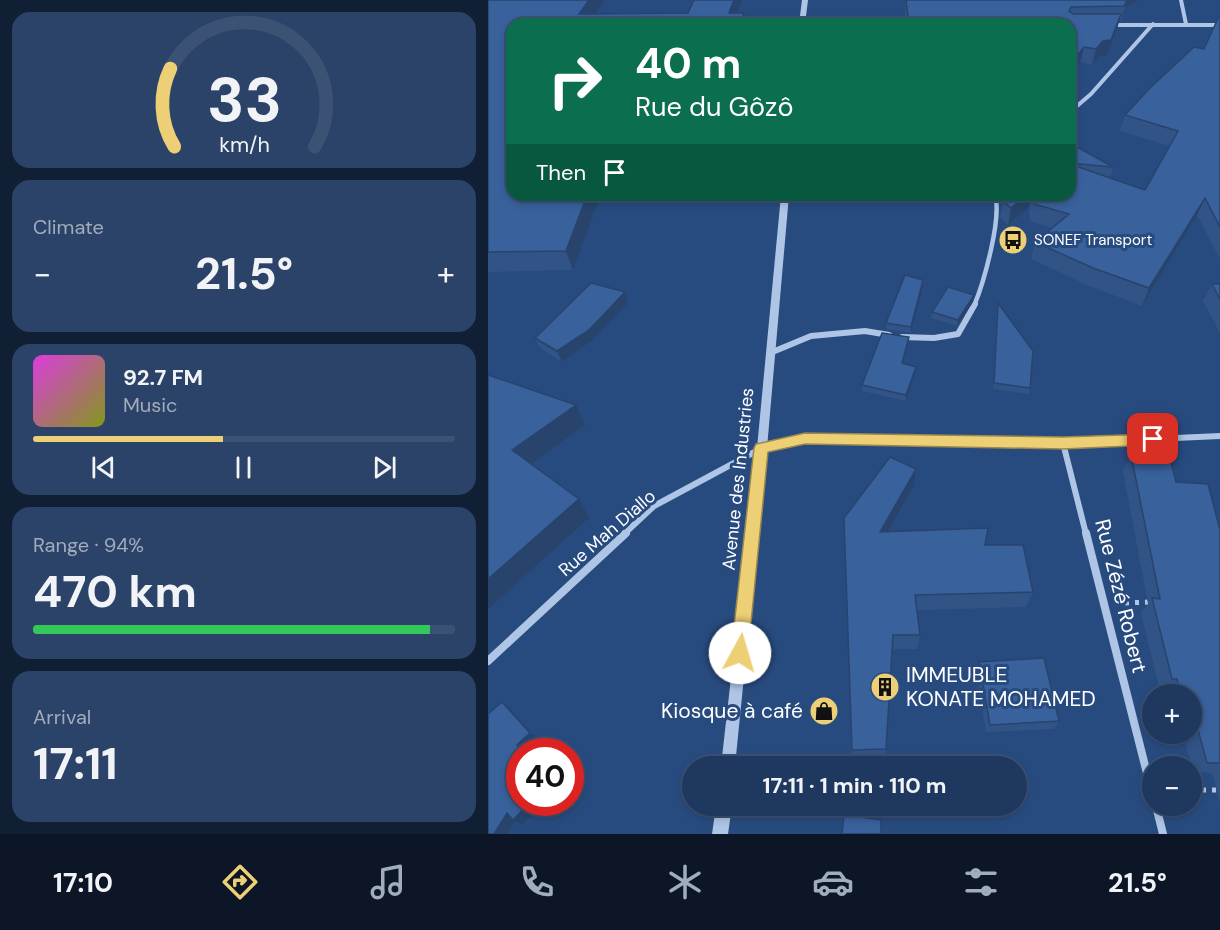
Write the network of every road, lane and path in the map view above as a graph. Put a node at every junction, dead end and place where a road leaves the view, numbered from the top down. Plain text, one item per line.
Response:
1 (805, 0) edge
2 (1181, 0) edge
3 (803, 18) edge
4 (1153, 24) junction
5 (1186, 24) junction
6 (1106, 25) edge
7 (1220, 25) edge
8 (1076, 107) edge
9 (784, 201) edge
10 (997, 201) edge
11 (770, 354) junction
12 (1220, 436) edge
13 (1063, 443) junction
14 (761, 448) junction
15 (1162, 602) edge
16 (1104, 603) junction
17 (488, 661) edge
18 (729, 756) edge
19 (1143, 756) edge
20 (1220, 789) edge
21 (1202, 790) edge
22 (723, 816) edge
23 (1158, 816) edge
24 (720, 834) edge
25 (1163, 834) edge

1 - 3 street
2 - 5 street
4 - 5 street
4 - 6 street
4 - 8 street
5 - 7 street
9 - 11 street, Avenue des Industries
10 - 11 street
11 - 14 street, Avenue des Industries
12 - 13 street, Rue Mah Diallo
13 - 14 street, Rue Mah Diallo
13 - 16 street, Rue Zézé Robert
14 - 17 street, Rue Mah Diallo
14 - 18 street, Avenue des Industries
15 - 16 path
16 - 19 street, Rue Zézé Robert
20 - 21 path
22 - 24 street
23 - 25 street

